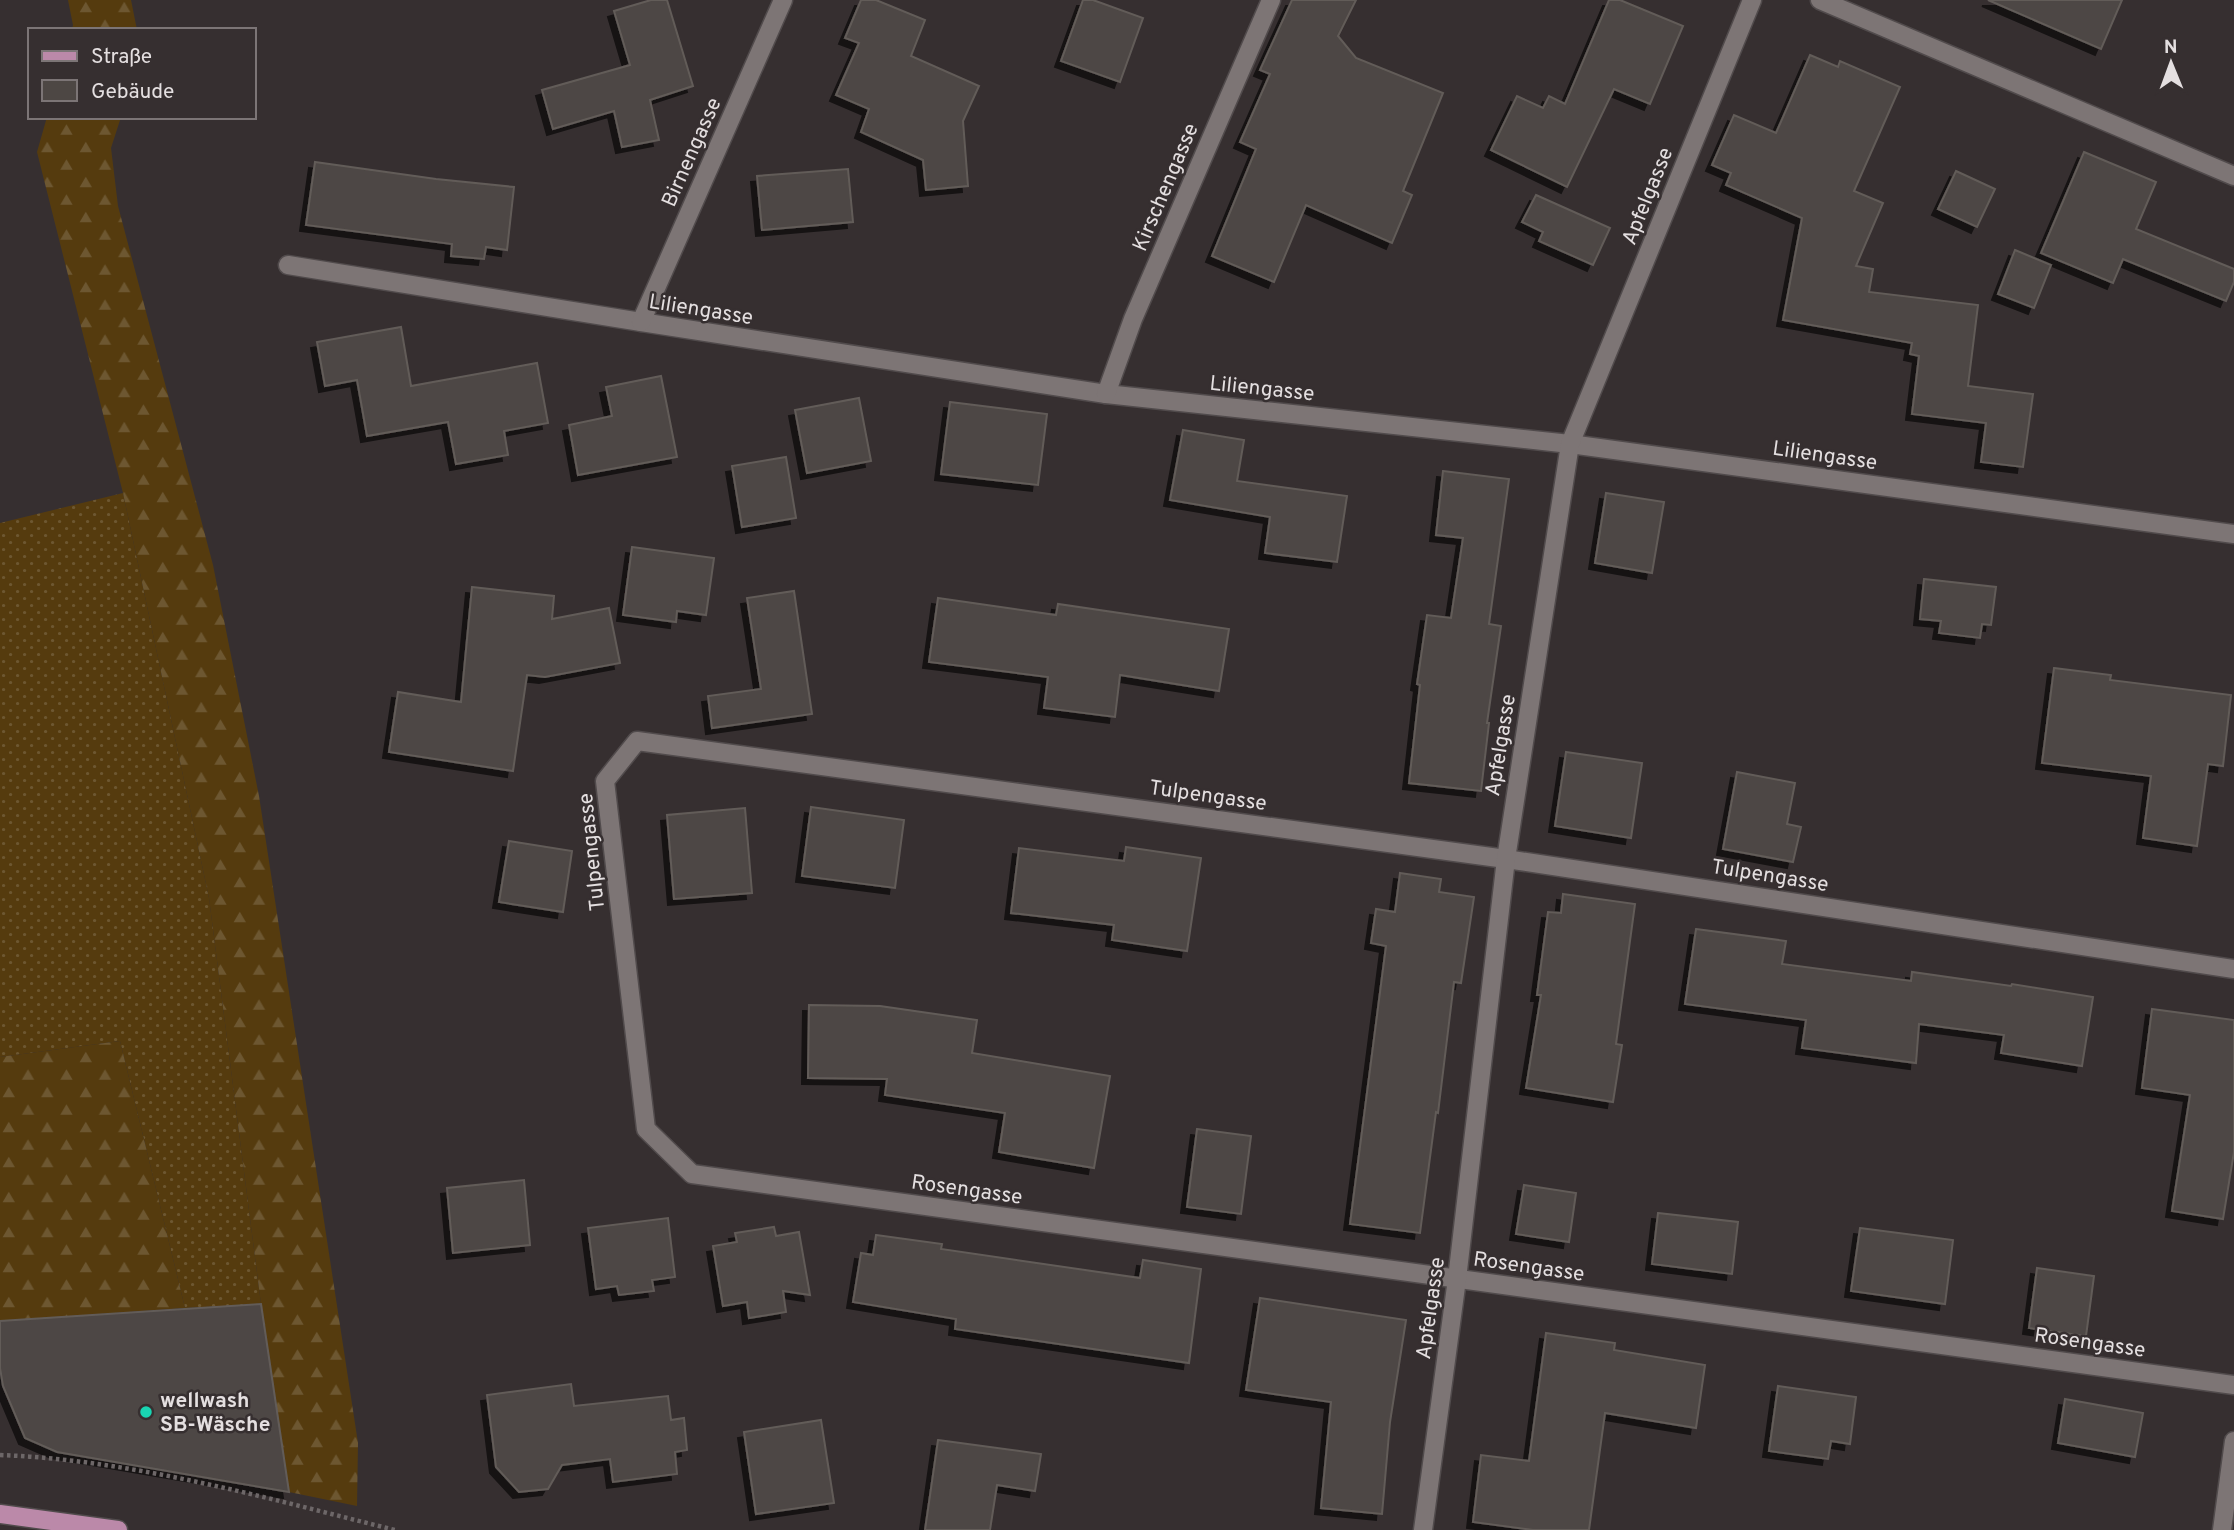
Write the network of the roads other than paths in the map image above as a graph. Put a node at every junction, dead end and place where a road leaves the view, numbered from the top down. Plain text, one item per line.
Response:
1 (783, 0) edge
2 (1271, 0) edge
3 (1752, 0) edge
4 (1820, 0) edge
5 (2234, 176) edge
6 (288, 265) dead end
7 (641, 322) junction
8 (1106, 394) junction
9 (1570, 444) junction
10 (2234, 534) edge
11 (1506, 859) junction
12 (2234, 969) edge
13 (692, 1174) joint
14 (1457, 1279) junction
15 (2234, 1385) edge
16 (2234, 1441) edge
17 (0, 1514) edge
18 (118, 1530) edge
19 (1423, 1530) edge
20 (2222, 1530) edge

1 - 7 street, Birnengasse
2 - 8 street, Kirschengasse
3 - 9 street, Apfelgasse
4 - 5 street
6 - 7 street, Liliengasse
7 - 8 street, Liliengasse
8 - 9 street, Liliengasse
9 - 10 street, Liliengasse
9 - 11 street, Apfelgasse
11 - 12 street, Tulpengasse
11 - 13 street, Tulpengasse
11 - 14 street, Apfelgasse
13 - 14 street, Rosengasse
14 - 15 street, Rosengasse
14 - 19 street, Apfelgasse
16 - 20 street
17 - 18 main road

